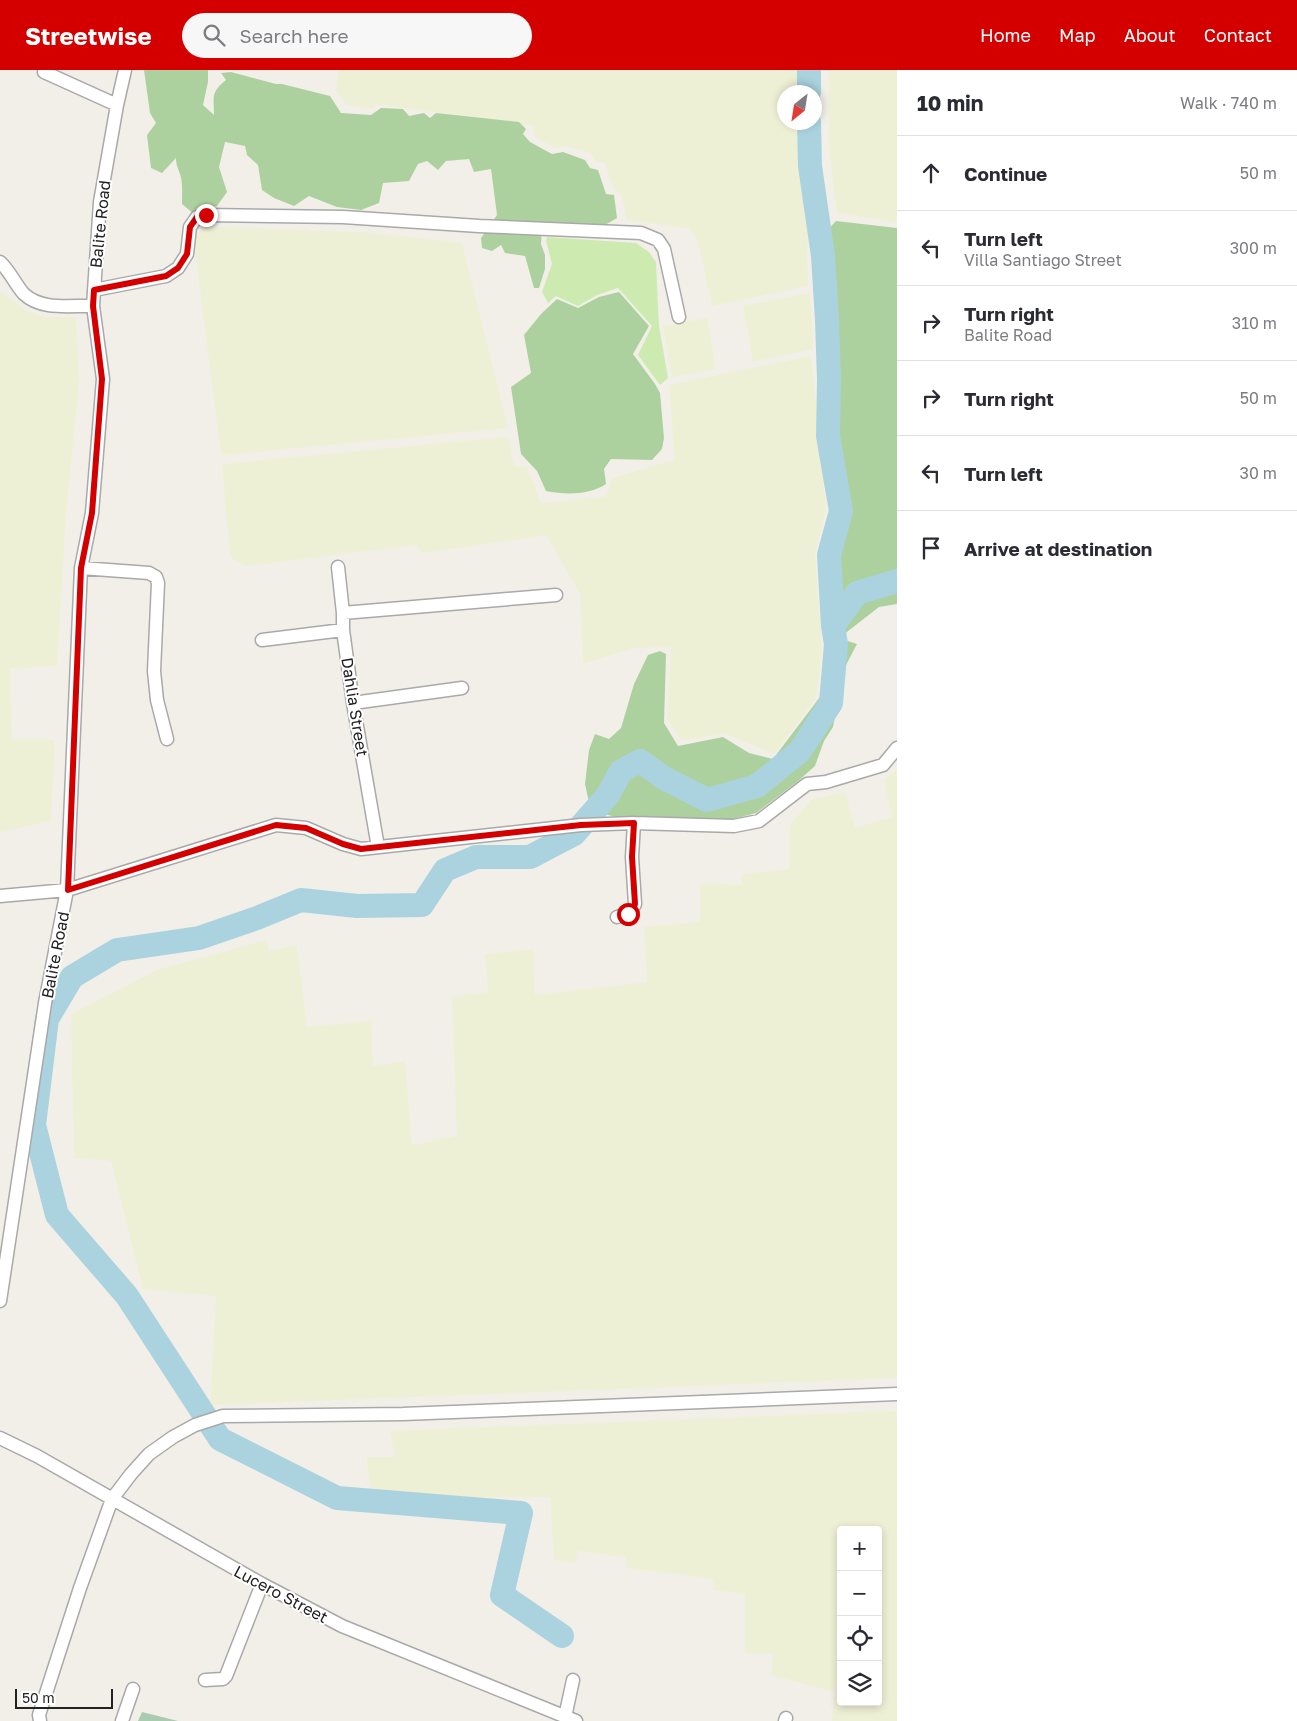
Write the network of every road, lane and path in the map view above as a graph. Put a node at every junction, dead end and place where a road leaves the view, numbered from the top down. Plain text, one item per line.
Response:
1 (124, 70) edge
2 (44, 72) dead end
3 (117, 105) junction
4 (0, 262) edge
5 (94, 290) junction
6 (93, 306) junction
7 (679, 317) dead end
8 (81, 568) junction
9 (338, 568) dead end
10 (556, 595) dead end
11 (343, 613) junction
12 (343, 630) junction
13 (262, 640) dead end
14 (462, 688) dead end
15 (353, 703) junction
16 (167, 739) dead end
17 (897, 748) edge
18 (634, 823) junction
19 (378, 847) junction
20 (68, 890) junction
21 (0, 896) edge
22 (617, 917) dead end
23 (6, 1227) edge
24 (0, 1301) edge
25 (897, 1394) edge
26 (0, 1438) edge
27 (112, 1499) junction
28 (262, 1584) junction
29 (205, 1680) dead end
30 (573, 1680) dead end
31 (133, 1689) dead end
32 (571, 1719) edge
33 (40, 1721) edge
34 (122, 1721) edge

1 - 3 street, Balite Road
2 - 3 street
3 - 5 street, Balite Road
4 - 6 street
5 - 6 street, Balite Road
5 - 7 street
6 - 8 street, Balite Road
8 - 16 street
8 - 20 street, Balite Road
9 - 11 street, Dahlia Street
10 - 11 street
11 - 12 street, Dahlia Street
12 - 13 street
12 - 15 street, Dahlia Street
14 - 15 street
15 - 19 street, Dahlia Street
17 - 18 street
18 - 19 street
18 - 22 street
19 - 20 street
20 - 21 street
20 - 23 street, Balite Road
23 - 24 street, Balite Road
25 - 27 street
26 - 27 street, Lucero Street
27 - 28 street, Lucero Street
27 - 33 street
28 - 29 street
28 - 32 street, Lucero Street
30 - 32 street
31 - 34 street

